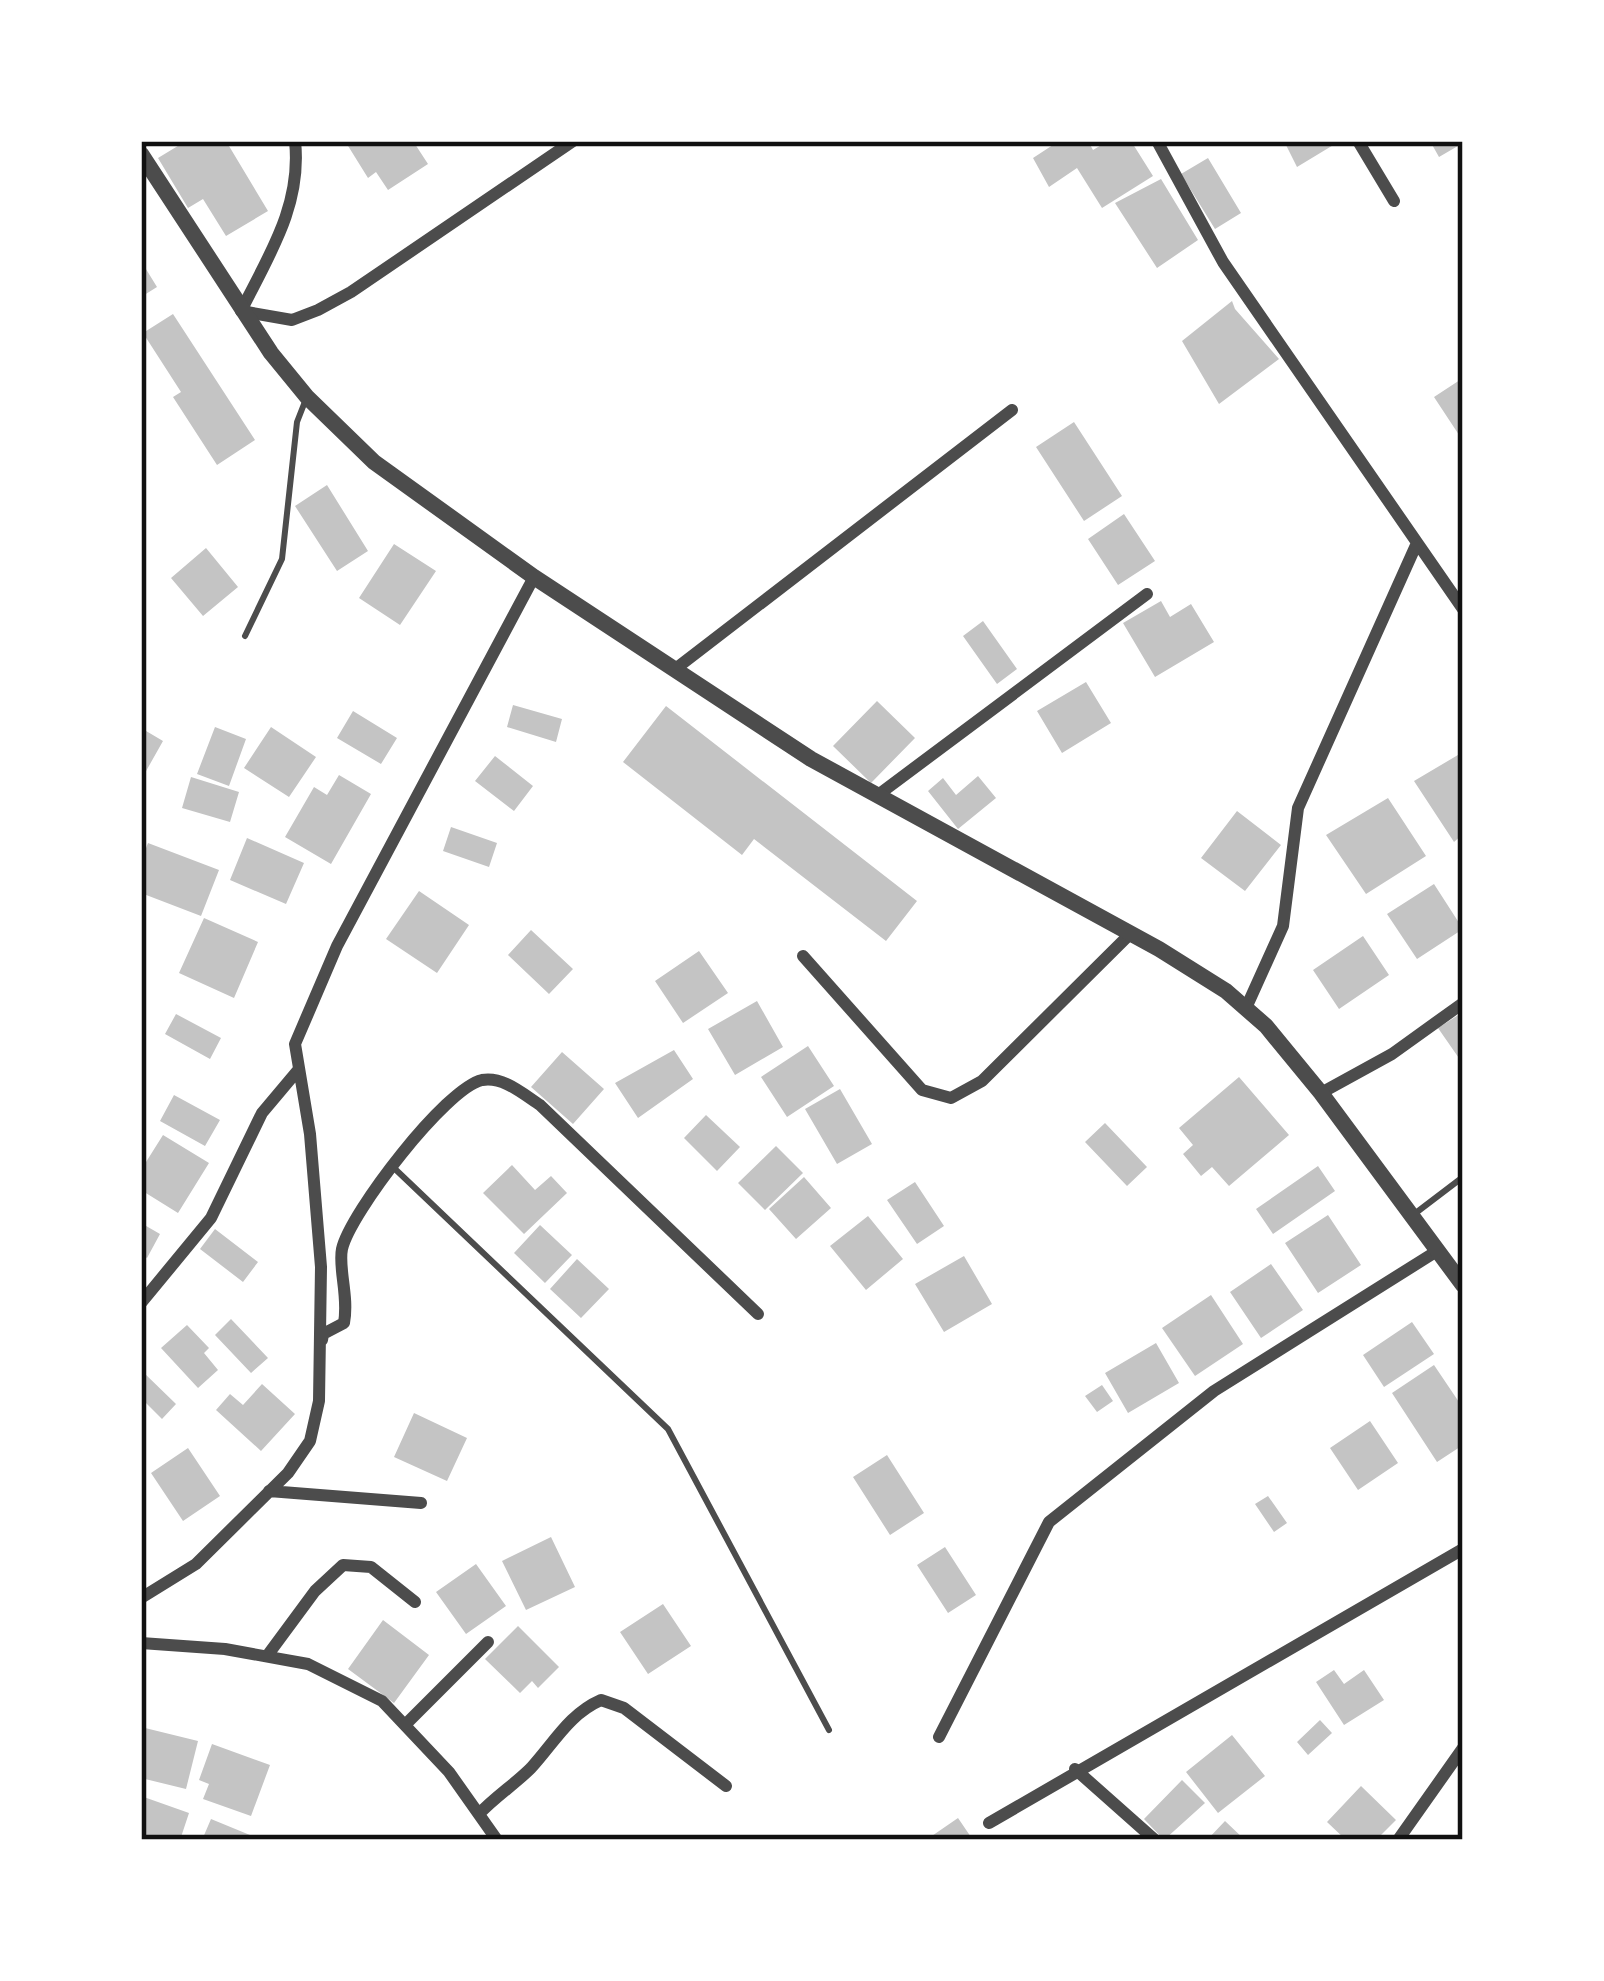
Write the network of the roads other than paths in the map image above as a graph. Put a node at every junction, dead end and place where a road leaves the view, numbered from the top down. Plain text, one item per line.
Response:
1 (295, 141) edge
2 (573, 141) edge
3 (1156, 141) edge
4 (1358, 141) edge
5 (141, 154) edge
6 (1394, 201) dead end
7 (241, 310) junction
8 (307, 397) junction
9 (1012, 410) dead end
10 (1418, 543) junction
11 (533, 577) junction
12 (1147, 594) dead end
13 (1463, 609) edge
14 (245, 636) dead end
15 (674, 670) junction
16 (878, 795) junction
17 (1130, 934) junction
18 (802, 956) dead end
19 (1463, 1003) edge
20 (1246, 1008) junction
21 (299, 1069) junction
22 (1321, 1093) junction
23 (392, 1166) junction
24 (1463, 1177) edge
25 (1413, 1215) junction
26 (1437, 1251) junction
27 (1457, 1265) edge
28 (1463, 1285) edge
29 (141, 1303) edge
30 (758, 1314) dead end
31 (320, 1353) junction
32 (269, 1491) junction
33 (421, 1503) dead end
34 (1463, 1549) edge
35 (141, 1598) edge
36 (415, 1602) dead end
37 (488, 1642) dead end
38 (141, 1643) edge
39 (267, 1656) junction
40 (405, 1725) junction
41 (830, 1730) dead end
42 (939, 1737) dead end
43 (1463, 1748) edge
44 (1076, 1769) junction
45 (726, 1786) dead end
46 (479, 1814) junction
47 (989, 1822) dead end
48 (497, 1840) edge
49 (1155, 1840) edge
50 (1398, 1840) edge

1 - 7 street
2 - 7 street
3 - 10 street
4 - 6 street
5 - 7 street
7 - 8 street
8 - 11 street
8 - 14 lane
9 - 15 street
10 - 13 street
10 - 20 street
11 - 15 street
11 - 21 street
12 - 16 street
15 - 16 street
16 - 17 street
17 - 18 street
17 - 20 street
19 - 22 street
20 - 22 street
21 - 29 street
21 - 31 street
22 - 25 street
23 - 30 street
23 - 31 street
23 - 41 lane
24 - 25 lane
25 - 26 street
26 - 27 street
26 - 42 street
27 - 28 street
31 - 32 street
32 - 33 street
32 - 35 street
34 - 44 street
36 - 39 street
37 - 40 street
38 - 39 street
39 - 40 street
40 - 46 street
43 - 50 street
44 - 47 street
44 - 49 street
45 - 46 street
46 - 48 street

